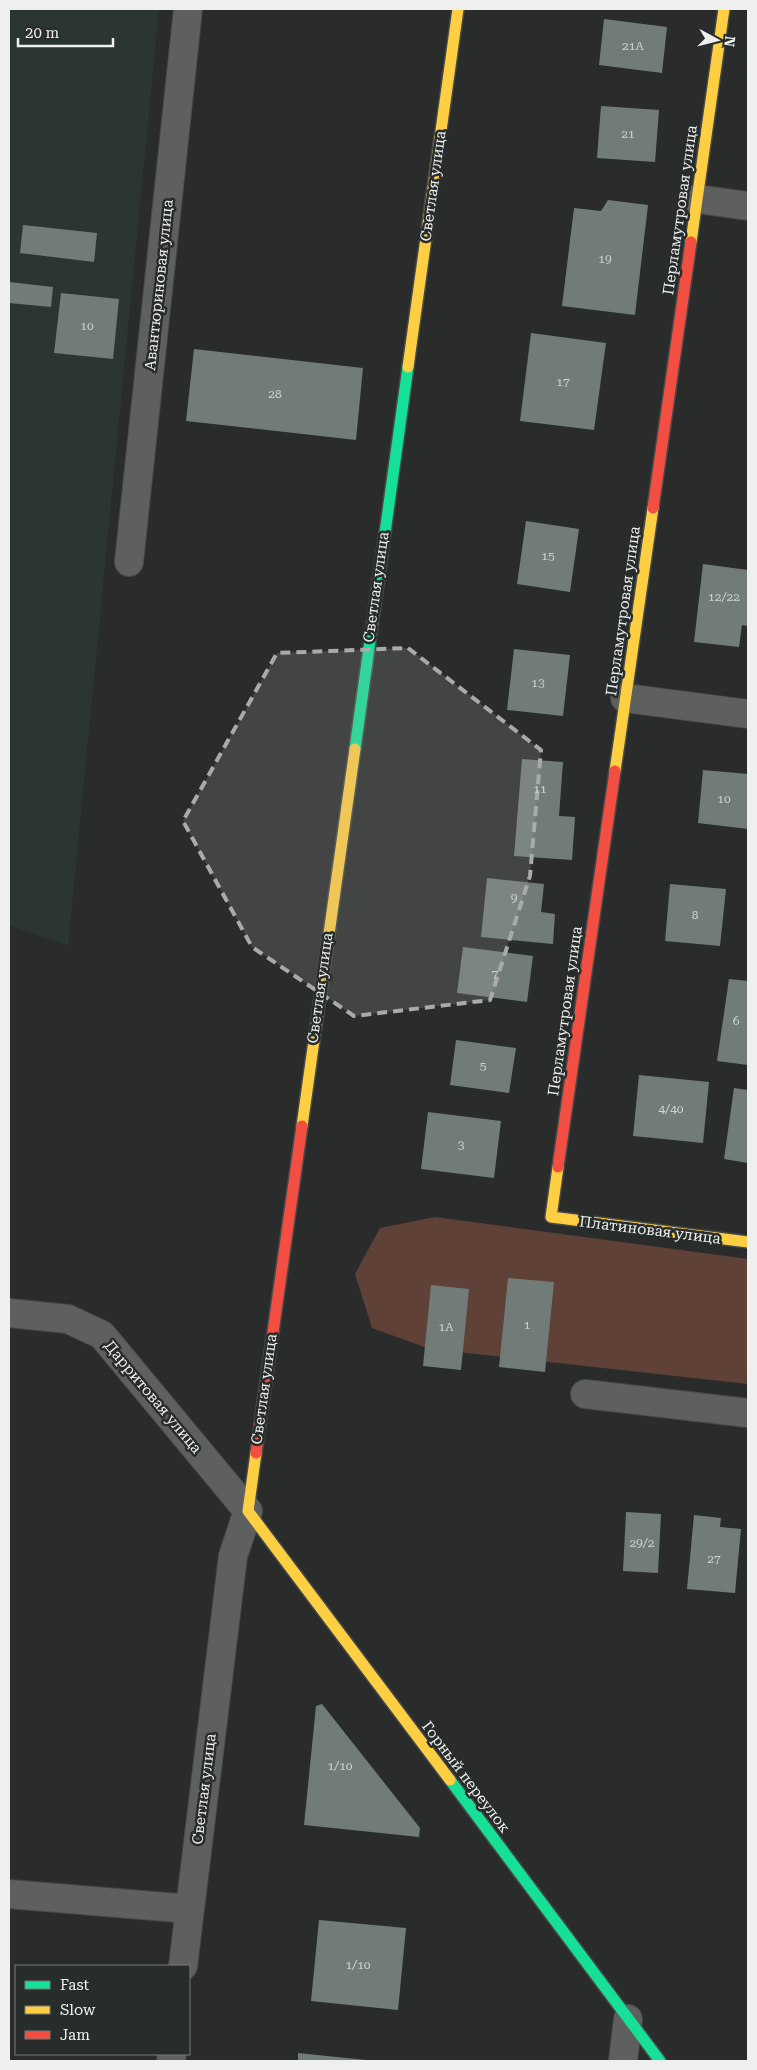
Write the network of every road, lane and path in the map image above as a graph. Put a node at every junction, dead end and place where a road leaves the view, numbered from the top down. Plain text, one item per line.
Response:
1 (188, 9) edge
2 (458, 9) edge
3 (724, 9) edge
4 (697, 199) junction
5 (748, 206) edge
6 (129, 562) dead end
7 (626, 698) junction
8 (748, 714) edge
9 (551, 1217) joint
10 (748, 1242) edge
11 (9, 1313) edge
12 (585, 1394) dead end
13 (748, 1413) edge
14 (248, 1511) junction
15 (9, 1894) edge
16 (190, 1909) junction
17 (183, 1965) edge
18 (628, 2019) junction
19 (623, 2061) edge
20 (660, 2061) edge

1 - 6 street, Авантюриновая улица
2 - 14 street, Светлая улица
3 - 4 street, Перламутровая улица
4 - 5 street
4 - 7 street, Перламутровая улица
7 - 8 street
7 - 9 street, Перламутровая улица
9 - 10 street, Платиновая улица
11 - 14 street, Дарритовая улица
12 - 13 street
14 - 16 street, Светлая улица
14 - 18 street, Горный переулок
15 - 16 street
16 - 17 street, Светлая улица
18 - 19 street
18 - 20 street, Горный переулок

